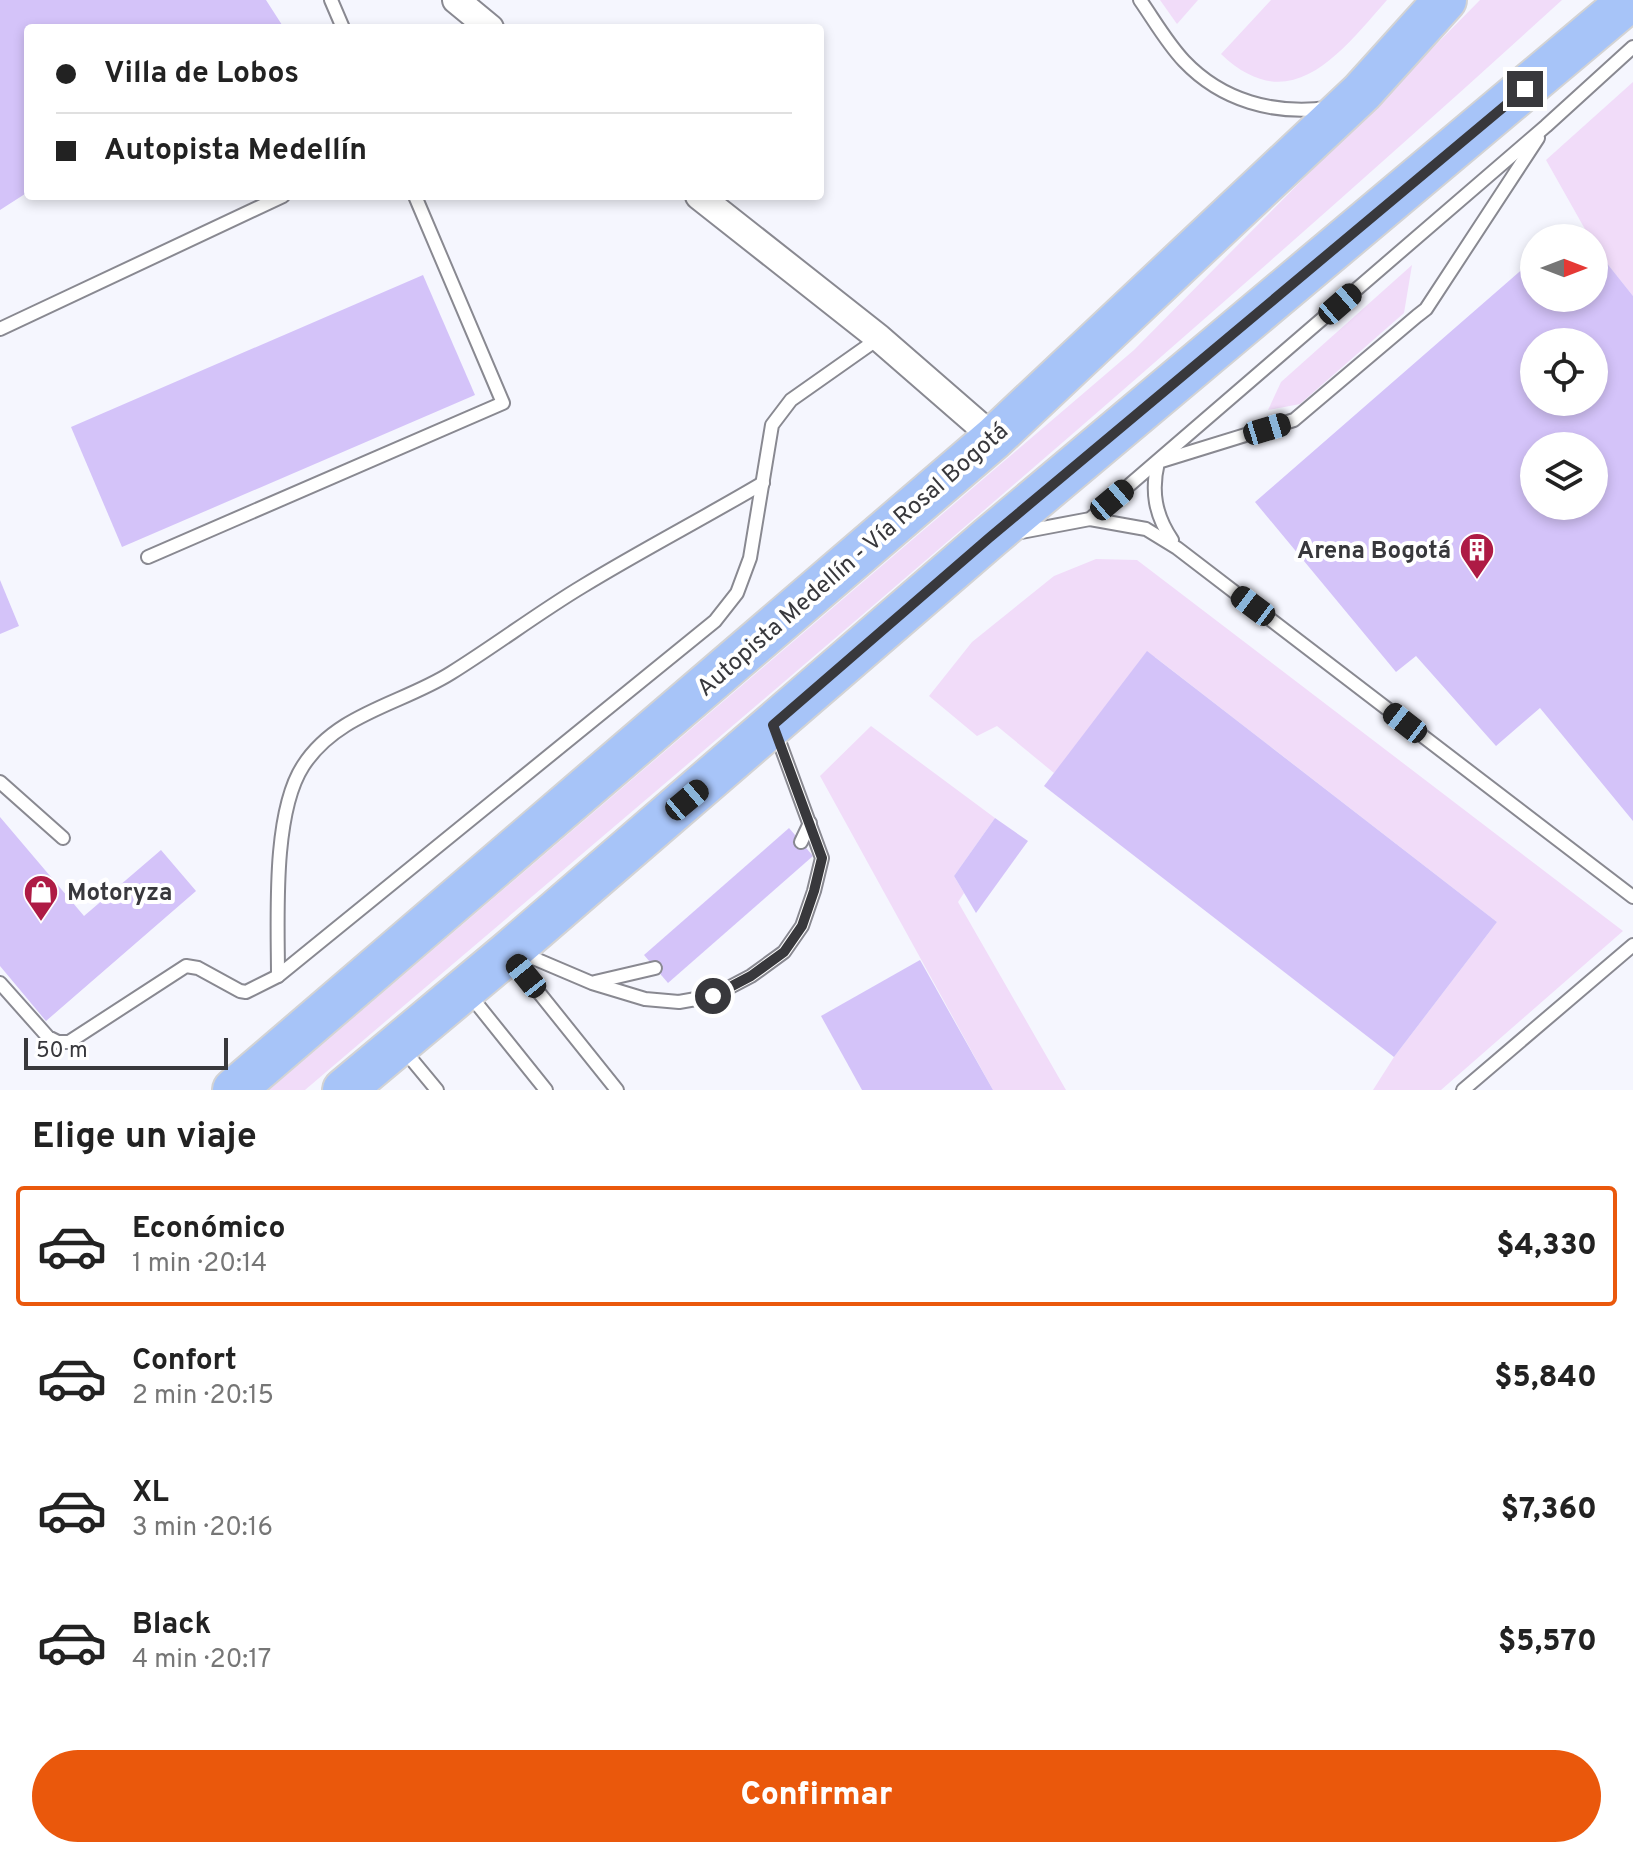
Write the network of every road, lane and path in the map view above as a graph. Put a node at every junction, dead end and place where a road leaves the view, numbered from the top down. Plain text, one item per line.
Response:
1 (331, 0) edge
2 (456, 0) edge
3 (1140, 0) edge
4 (1630, 0) edge
5 (1443, 1) edge
6 (341, 24) edge
7 (485, 24) edge
8 (1633, 47) edge
9 (1362, 92) junction
10 (1546, 126) junction
11 (274, 200) edge
12 (417, 200) edge
13 (704, 200) edge
14 (0, 329) edge
15 (879, 338) junction
16 (994, 438) junction
17 (1158, 462) junction
18 (763, 483) junction
19 (1090, 519) junction
20 (989, 538) junction
21 (1177, 548) junction
22 (148, 557) dead end
23 (773, 725) junction
24 (0, 782) edge
25 (810, 823) junction
26 (63, 838) dead end
27 (801, 842) dead end
28 (1633, 897) edge
29 (1633, 945) edge
30 (510, 951) junction
31 (655, 968) dead end
32 (278, 976) junction
33 (0, 983) edge
34 (592, 983) junction
35 (464, 988) junction
36 (399, 1043) junction
37 (234, 1090) edge
38 (344, 1090) edge
39 (437, 1090) edge
40 (546, 1090) edge
41 (617, 1090) edge
42 (1463, 1090) edge

1 - 6 lane
2 - 7 street
3 - 9 lane
4 - 20 highway
5 - 9 highway, Autopista Medellín - Vía Rosal Bogotá
8 - 10 lane
9 - 16 highway, Autopista Medellín - Vía Rosal Bogotá
10 - 17 lane
10 - 17 lane
11 - 14 lane
12 - 22 lane
13 - 15 street
15 - 16 street
15 - 18 lane
16 - 37 highway, Autopista Medellín - Vía Rosal Bogotá
17 - 19 lane
17 - 21 lane
18 - 32 lane
18 - 32 lane
19 - 20 lane
19 - 21 lane
20 - 23 highway
21 - 28 lane
23 - 25 lane
23 - 30 highway
24 - 26 lane
25 - 27 lane
25 - 34 lane
29 - 42 lane
30 - 34 lane
30 - 35 highway
30 - 41 lane
31 - 34 lane
32 - 33 lane
35 - 36 highway
35 - 40 lane
36 - 38 highway
36 - 39 lane

